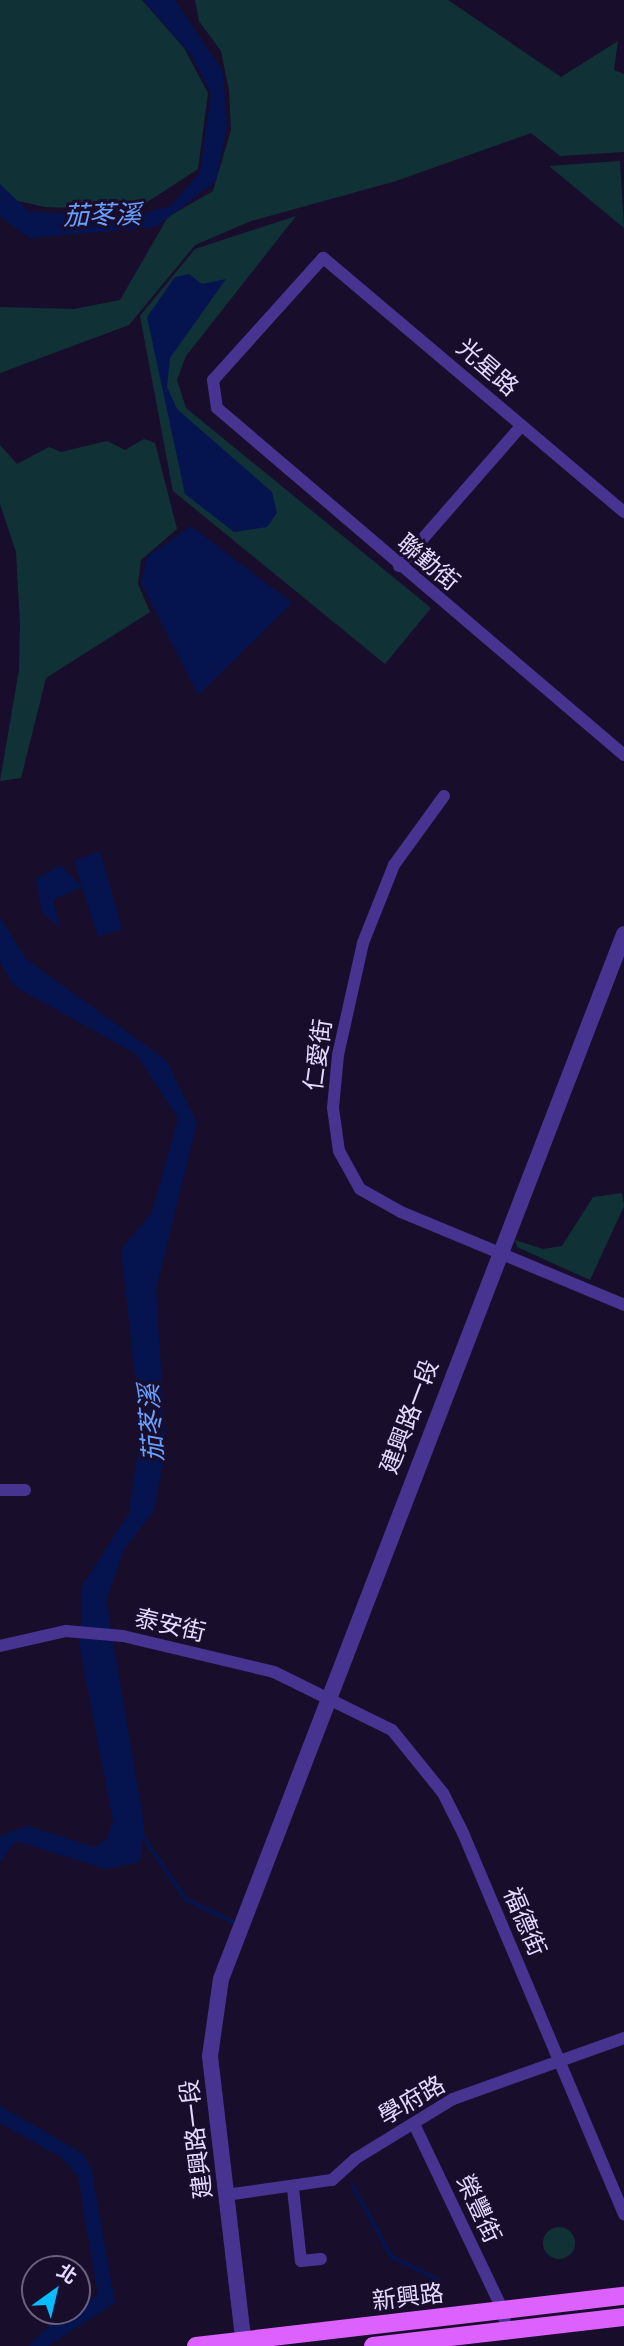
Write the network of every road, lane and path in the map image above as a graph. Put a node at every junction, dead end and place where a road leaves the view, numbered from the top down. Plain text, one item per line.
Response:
1 (211, 398) joint
2 (521, 426) junction
3 (624, 512) edge
4 (399, 566) junction
5 (624, 755) edge
6 (444, 796) dead end
7 (624, 933) edge
8 (497, 1251) junction
9 (624, 1305) edge
10 (0, 1490) edge
11 (26, 1490) dead end
12 (0, 1646) edge
13 (326, 1695) junction
14 (624, 2038) edge
15 (559, 2059) junction
16 (414, 2124) junction
17 (293, 2189) junction
18 (226, 2195) junction
19 (624, 2214) edge
20 (321, 2259) dead end
21 (624, 2296) edge
22 (503, 2311) junction
23 (624, 2317) edge
24 (507, 2334) junction
25 (244, 2344) edge
26 (196, 2346) edge
27 (373, 2346) edge

1 - 2 street, 光星路
1 - 4 street, 聯勤街
2 - 3 street, 光星路
2 - 4 street
4 - 5 street, 聯勤街
6 - 8 street, 仁愛街
7 - 8 street, 建興路一段
8 - 9 street, 仁愛街
8 - 13 street, 建興路一段
10 - 11 street
12 - 13 street, 泰安街
13 - 15 street, 福德街
13 - 18 street, 建興路一段
14 - 15 street, 學府路
15 - 16 street, 學府路
15 - 19 street, 福德街
16 - 17 street, 學府路
16 - 22 street, 榮豐街
17 - 18 street, 學府路
17 - 20 street
18 - 25 street, 建興路一段
21 - 22 main road, 新興路
22 - 24 street, 榮豐街
22 - 25 main road, 新興路
23 - 24 main road, 新興路
24 - 27 main road, 新興路
25 - 26 main road, 新興路

